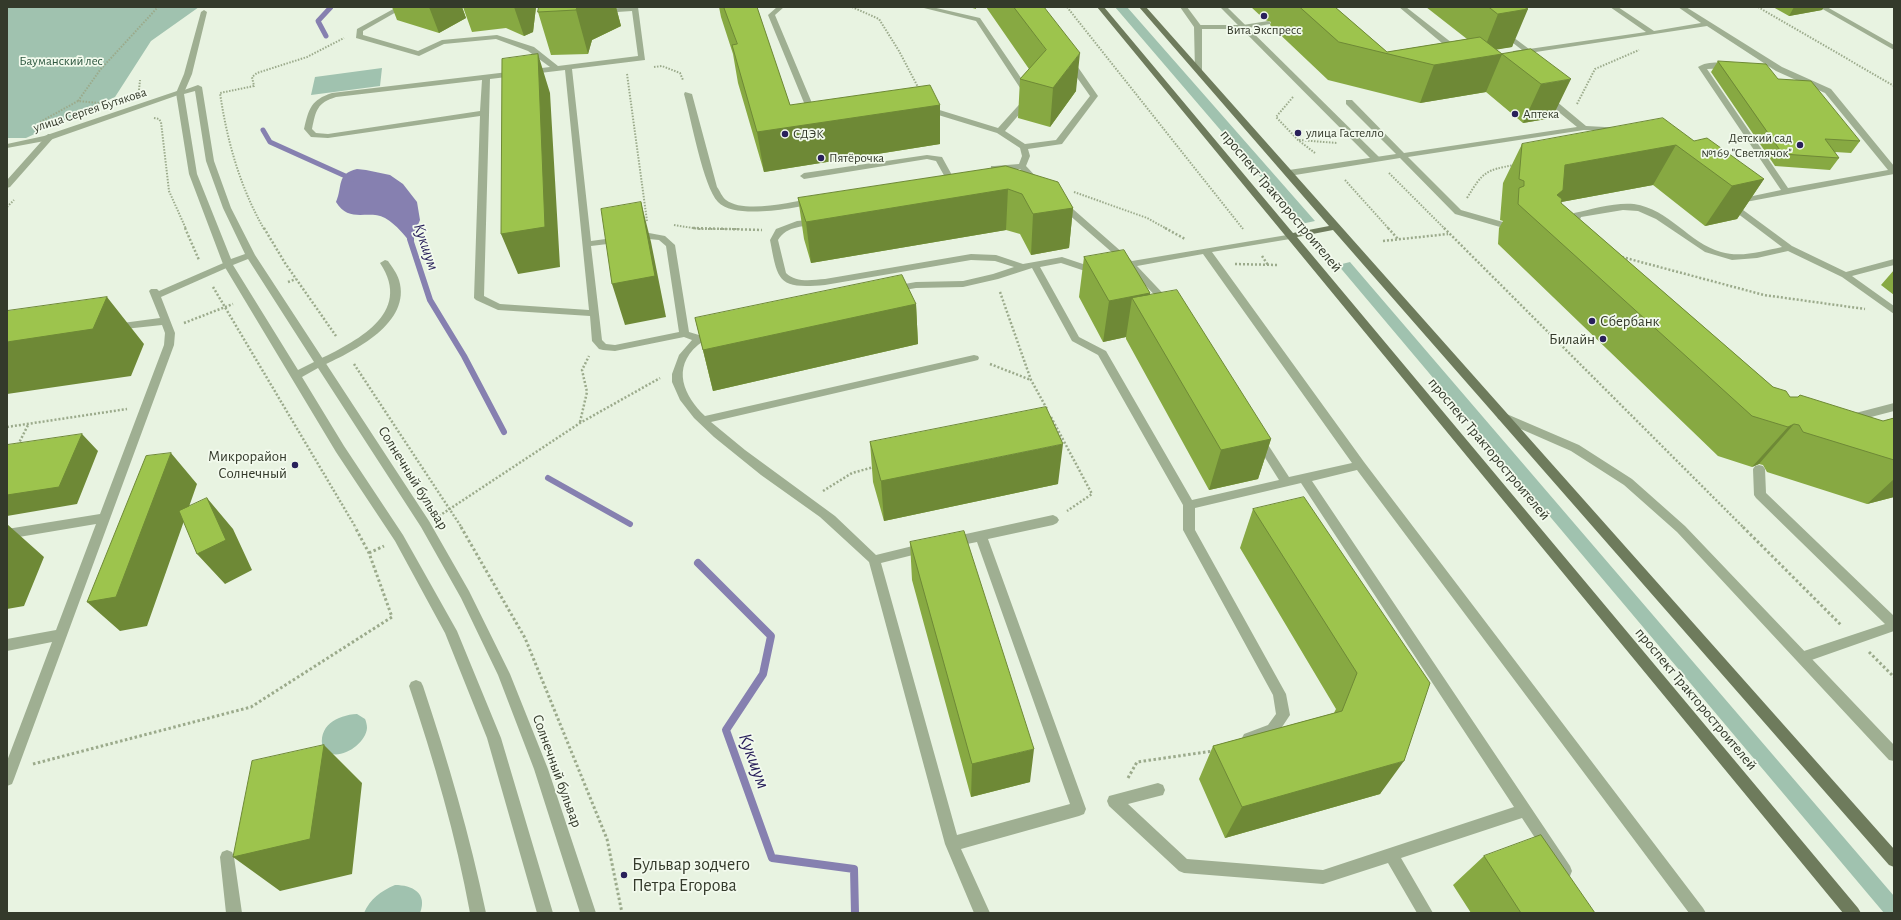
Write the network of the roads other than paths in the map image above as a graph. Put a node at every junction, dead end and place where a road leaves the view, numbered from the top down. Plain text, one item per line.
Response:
1 (402, 7) edge
2 (781, 7) edge
3 (923, 7) edge
4 (1100, 7) edge
5 (1142, 7) edge
6 (1183, 7) edge
7 (1223, 7) edge
8 (1402, 7) edge
9 (1614, 7) edge
10 (1681, 7) edge
11 (1822, 7) edge
12 (636, 8) edge
13 (204, 12) dead end
14 (592, 12) dead end
15 (1268, 23) dead end
16 (1708, 24) junction
17 (1198, 27) junction
18 (1243, 27) junction
19 (1499, 29) edge
20 (1653, 33) junction
21 (1894, 48) edge
22 (1528, 51) junction
23 (1505, 55) edge
24 (1463, 56) edge
25 (1066, 58) edge
26 (1740, 66) edge
27 (568, 67) junction
28 (556, 68) junction
29 (1764, 68) edge
30 (1779, 69) junction
31 (1199, 71) junction
32 (189, 72) junction
33 (486, 76) junction
34 (198, 87) junction
35 (180, 92) junction
36 (1540, 92) edge
37 (688, 94) road end
38 (1349, 102) dead end
39 (918, 109) edge
40 (484, 113) junction
41 (816, 122) edge
42 (1584, 128) junction
43 (1000, 131) junction
44 (1631, 132) edge
45 (51, 136) junction
46 (7, 146) edge
47 (1024, 147) junction
48 (1400, 156) junction
49 (1376, 159) junction
50 (1022, 166) junction
51 (983, 170) edge
52 (1288, 173) junction
53 (804, 176) dead end
54 (948, 177) edge
55 (7, 184) edge
56 (1036, 185) edge
57 (1786, 191) junction
58 (1054, 198) edge
59 (819, 200) edge
60 (828, 219) edge
61 (1500, 224) dead end
62 (1336, 226) junction
63 (1290, 236) junction
64 (1567, 243) edge
65 (587, 244) junction
66 (1789, 248) junction
67 (1206, 251) junction
68 (250, 255) junction
69 (1894, 262) edge
70 (385, 263) dead end
71 (228, 264) junction
72 (1034, 264) junction
73 (1130, 264) junction
74 (1023, 267) junction
75 (1845, 275) junction
76 (886, 290) edge
77 (1894, 311) edge
78 (593, 313) junction
79 (1176, 313) edge
80 (167, 325) junction
81 (725, 328) edge
82 (102, 329) edge
83 (684, 334) junction
84 (698, 338) junction
85 (974, 358) road end
86 (320, 363) junction
87 (297, 375) junction
88 (1894, 407) edge
89 (1502, 416) junction
90 (703, 420) junction
91 (1835, 422) edge
92 (1252, 430) edge
93 (1360, 465) junction
94 (1759, 469) dead end
95 (1304, 478) junction
96 (1286, 482) junction
97 (1189, 505) junction
98 (104, 518) junction
99 (1053, 520) road end
100 (7, 534) edge
101 (980, 536) junction
102 (874, 560) junction
103 (1894, 625) edge
104 (61, 635) junction
105 (7, 645) edge
106 (1803, 657) junction
107 (416, 686) dead end
108 (1215, 750) edge
109 (1894, 755) edge
110 (9, 775) edge
111 (1158, 790) dead end
112 (1525, 810) junction
113 (952, 844) junction
114 (1392, 856) junction
115 (227, 857) dead end
116 (1894, 860) edge
117 (1572, 881) edge
118 (234, 913) edge
119 (478, 913) edge
120 (545, 913) edge
121 (588, 913) edge
122 (982, 913) edge
123 (1425, 913) edge
124 (1698, 913) edge
125 (1853, 913) edge

1 - 28 street
2 - 41 street
3 - 43 street
4 - 63 main road, проспект Тракторостроителей
5 - 31 main road, проспект Тракторостроителей
6 - 17 street
7 - 18 street
8 - 24 street
9 - 20 street
10 - 16 street
11 - 21 street
12 - 14 street
12 - 27 street
13 - 32 street
15 - 18 street
16 - 20 street
16 - 30 street
17 - 18 street
17 - 31 street
18 - 49 street
19 - 22 street
20 - 22 street
22 - 23 street
25 - 47 street
26 - 57 street
27 - 28 street
27 - 65 street
28 - 33 street
29 - 30 street
30 - 57 street
31 - 52 main road, проспект Тракторостроителей
32 - 34 street, Солнечный бульвар
32 - 35 street
33 - 40 street
33 - 40 street
34 - 35 street, улица Сергея Бутякова
34 - 68 street, Солнечный бульвар
35 - 45 street, улица Сергея Бутякова
35 - 71 street
36 - 42 street
37 - 59 street
38 - 48 street
39 - 43 street
40 - 78 street
42 - 44 street
42 - 48 street
43 - 47 street
45 - 46 street, улица Сергея Бутякова
45 - 55 street
47 - 50 street
48 - 49 street
48 - 61 street
49 - 52 street
50 - 51 street
50 - 56 street
52 - 62 main road, проспект Тракторостроителей
53 - 54 street
57 - 66 street
58 - 73 street
60 - 74 street
62 - 63 main road
62 - 89 main road, проспект Тракторостроителей
63 - 67 street
63 - 125 main road, проспект Тракторостроителей
64 - 66 street
65 - 78 street
65 - 83 street
66 - 75 street
67 - 73 street
67 - 93 street
68 - 71 street
68 - 86 street, Солнечный бульвар
69 - 75 street
70 - 86 street
71 - 80 street
71 - 87 street
72 - 73 street
72 - 74 street
72 - 97 street
73 - 79 street
74 - 76 street
75 - 77 street
78 - 83 street
80 - 82 street
80 - 98 street
81 - 84 street
83 - 84 street
84 - 90 street
85 - 90 street
86 - 87 street
86 - 121 street, Солнечный бульвар
87 - 120 street
88 - 91 street
89 - 106 street
89 - 116 main road, проспект Тракторостроителей
90 - 102 street
92 - 96 street
93 - 95 street
93 - 124 street
94 - 103 street
95 - 96 street
95 - 112 street
96 - 97 street
97 - 108 street
98 - 100 street
98 - 104 street
99 - 101 street
101 - 102 street
101 - 113 street
102 - 113 street
103 - 106 street
104 - 105 street
104 - 110 street
106 - 109 street
107 - 119 street
111 - 114 street
112 - 114 street
112 - 117 street
113 - 122 street
114 - 123 street
115 - 118 street

